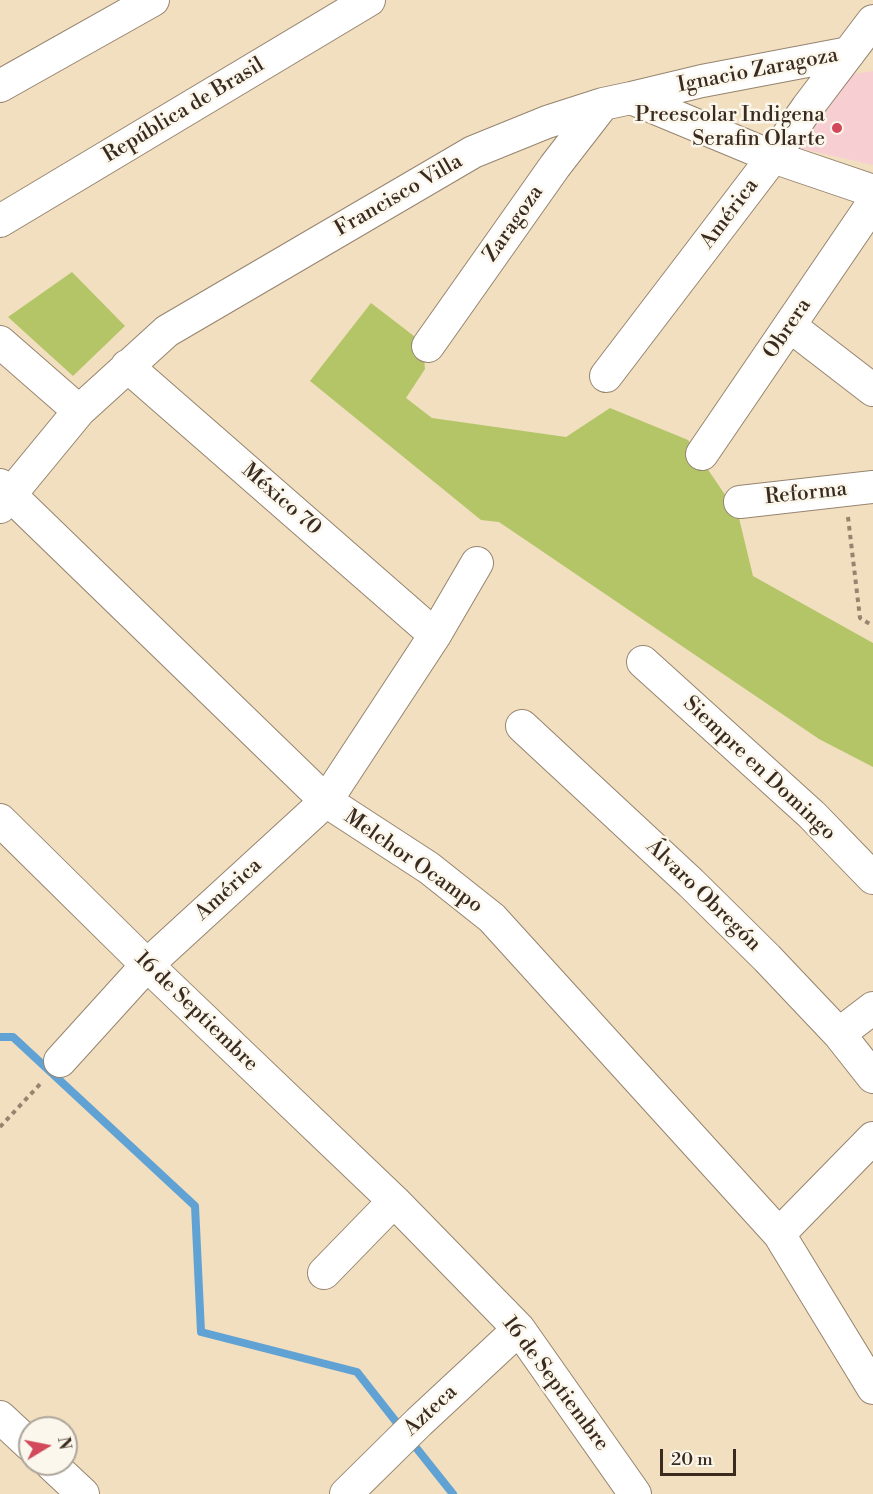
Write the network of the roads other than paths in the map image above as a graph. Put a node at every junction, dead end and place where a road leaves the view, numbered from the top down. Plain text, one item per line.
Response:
1 (153, 0) edge
2 (369, 0) edge
3 (873, 21) edge
4 (849, 53) junction
5 (0, 86) edge
6 (617, 101) junction
7 (773, 157) junction
8 (873, 191) edge
9 (873, 203) edge
10 (0, 221) edge
11 (790, 326) junction
12 (0, 342) edge
13 (428, 346) dead end
14 (127, 366) junction
15 (606, 376) dead end
16 (873, 390) edge
17 (79, 411) junction
18 (702, 454) dead end
19 (859, 488) edge
20 (4, 496) edge
21 (740, 502) dead end
22 (477, 563) dead end
23 (435, 635) junction
24 (643, 662) dead end
25 (522, 726) dead end
26 (326, 801) junction
27 (0, 820) edge
28 (873, 878) edge
29 (147, 965) junction
30 (873, 1008) edge
31 (839, 1034) junction
32 (60, 1061) road end
33 (873, 1077) edge
34 (873, 1138) edge
35 (394, 1201) junction
36 (779, 1234) junction
37 (324, 1273) dead end
38 (519, 1329) junction
39 (873, 1388) edge
40 (0, 1417) edge
41 (18, 1434) edge
42 (64, 1476) edge
43 (83, 1494) edge
44 (346, 1494) edge
45 (636, 1494) edge

1 - 5 street
2 - 10 street, República de Brasil
3 - 4 street, América
4 - 6 street, Ignacio Zaragoza
4 - 7 street, América
6 - 7 street
6 - 13 street, Zaragoza
6 - 14 street, Francisco Villa
7 - 8 street
7 - 15 street, América
9 - 11 street, Obrera
11 - 16 street
11 - 18 street, Obrera
12 - 17 street
14 - 17 street, Francisco Villa
14 - 23 street, México 70
17 - 20 street, Francisco Villa
19 - 21 street, Reforma
20 - 26 street, Melchor Ocampo
22 - 23 street, América
23 - 26 street, América
24 - 28 street, Siempre en Domingo
25 - 31 street, Álvaro Obregón
26 - 29 street, América
26 - 36 street, Melchor Ocampo
27 - 29 street, 16 de Septiembre
29 - 32 street, América
29 - 35 street, 16 de Septiembre
30 - 31 street
31 - 33 street, Álvaro Obregón
34 - 36 street
35 - 37 street
35 - 38 street, 16 de Septiembre
36 - 39 street, Melchor Ocampo
38 - 44 street, Azteca
38 - 45 street, 16 de Septiembre
40 - 41 street
42 - 43 street

